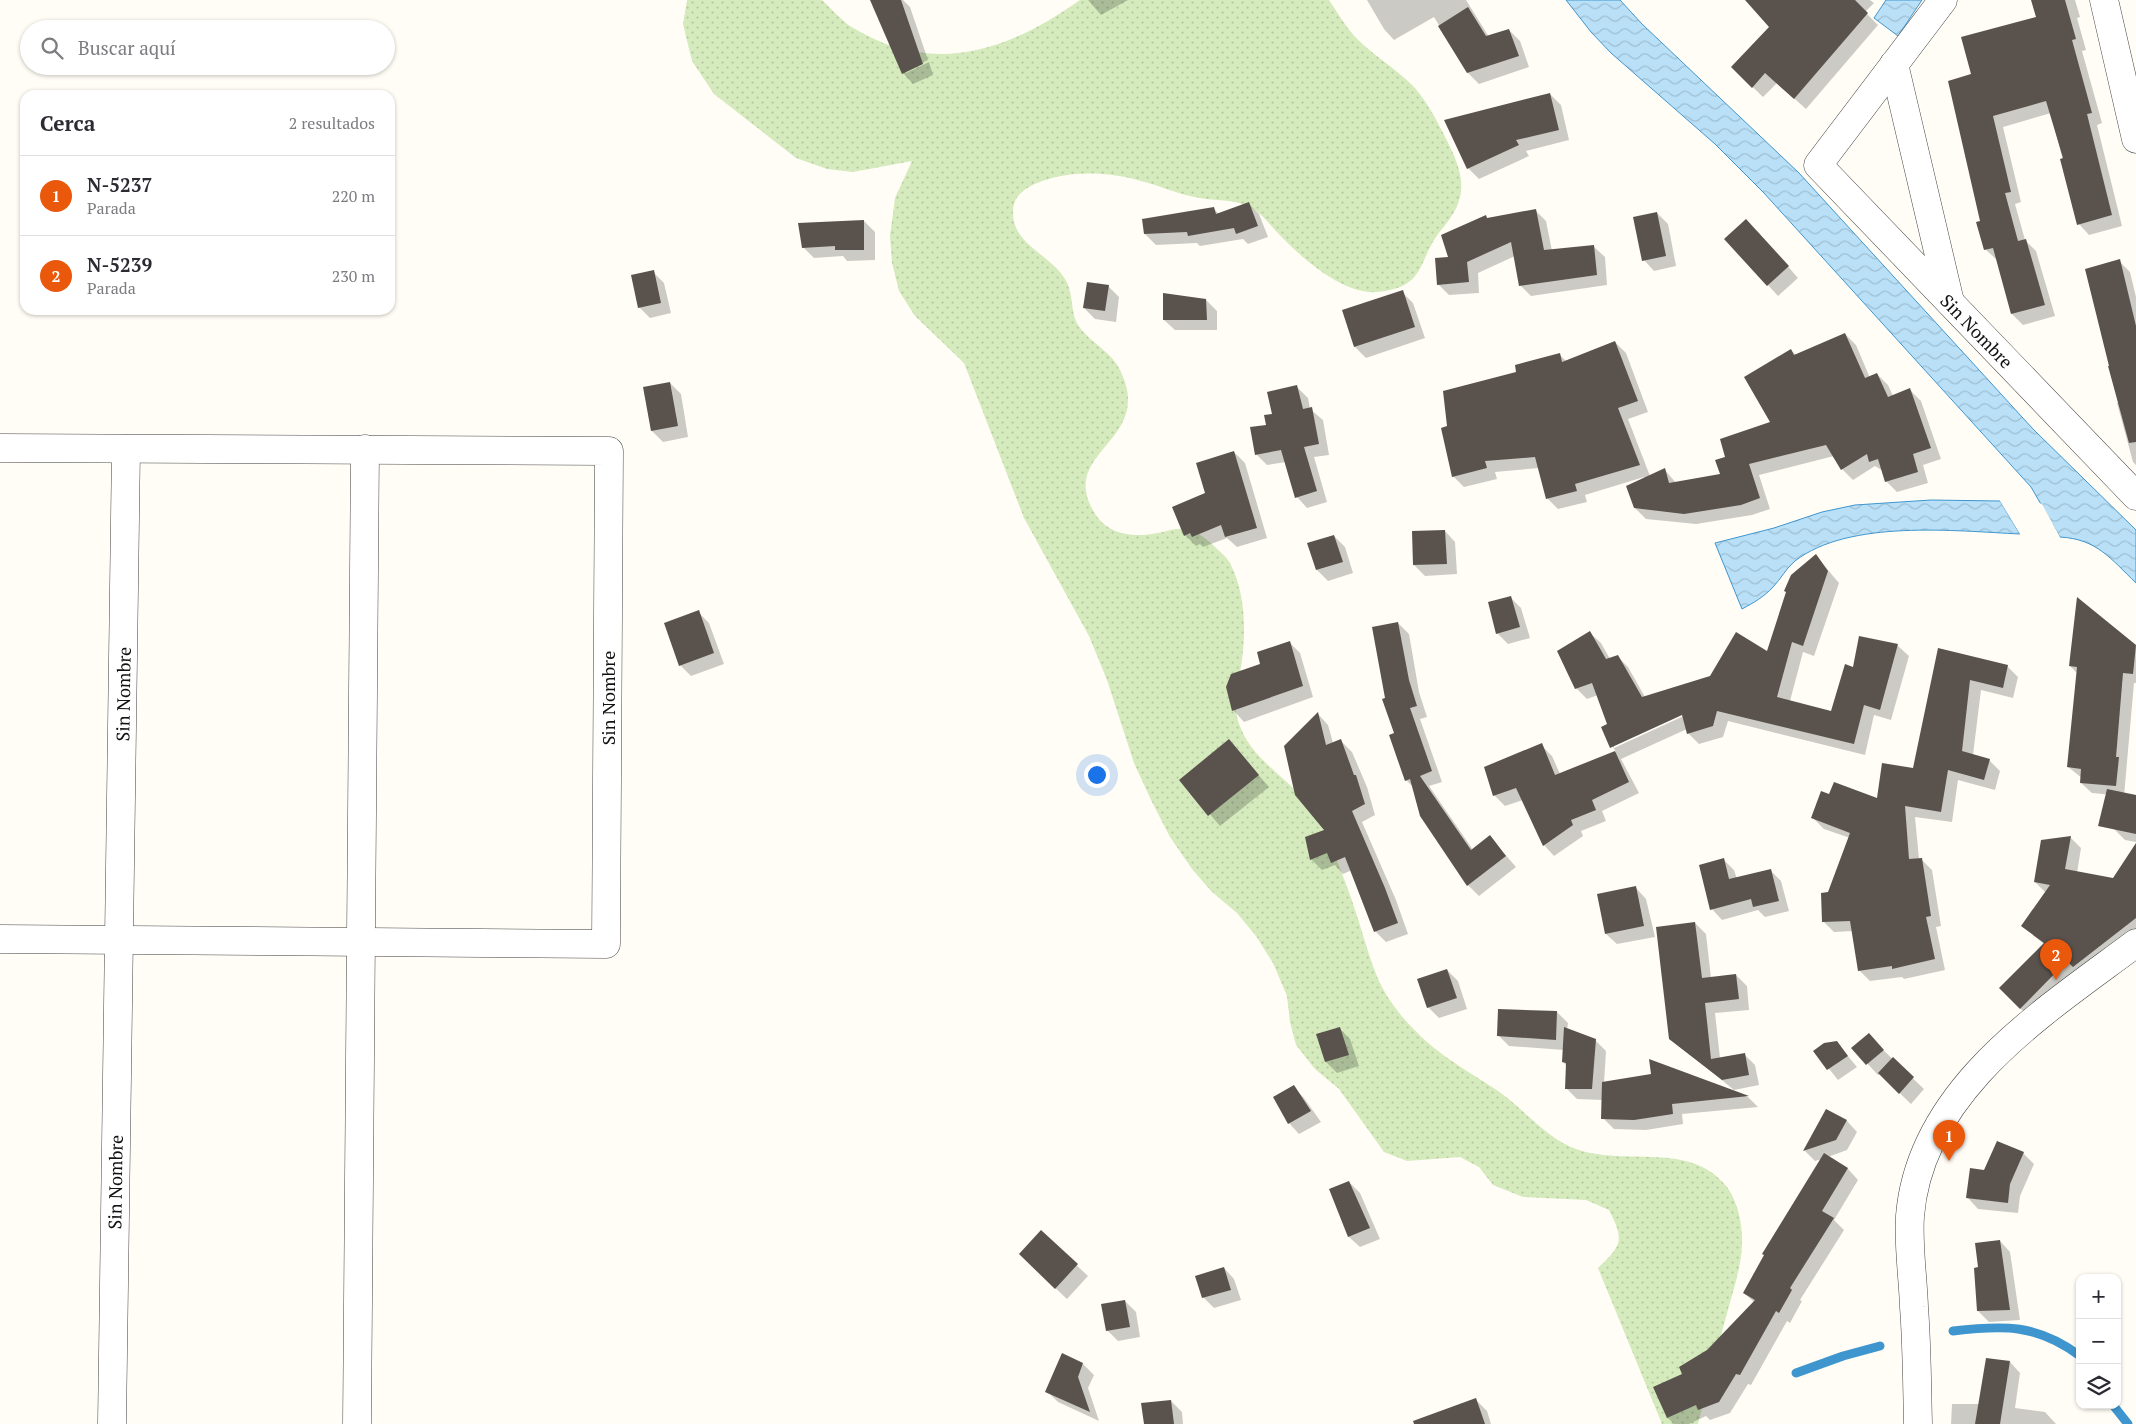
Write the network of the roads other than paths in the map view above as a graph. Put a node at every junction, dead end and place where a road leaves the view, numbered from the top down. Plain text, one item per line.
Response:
1 (1943, 0) edge
2 (2104, 0) edge
3 (1894, 64) junction
4 (2136, 139) edge
5 (1950, 304) junction
6 (0, 448) edge
7 (126, 449) junction
8 (365, 449) junction
9 (2136, 496) edge
10 (0, 938) edge
11 (119, 940) junction
12 (361, 942) junction
13 (2136, 943) edge
14 (112, 1424) edge
15 (357, 1424) edge
16 (1918, 1424) edge

1 - 3 street
2 - 4 street
3 - 5 street
3 - 5 street, Sin Nombre
5 - 9 street, Sin Nombre
6 - 7 street, Sin Nombre
7 - 8 street, Sin Nombre
7 - 11 street, Sin Nombre
8 - 12 street
8 - 12 street, Sin Nombre
10 - 11 street, Sin Nombre
11 - 12 street, Sin Nombre
11 - 14 street, Sin Nombre
12 - 15 street
13 - 16 street

